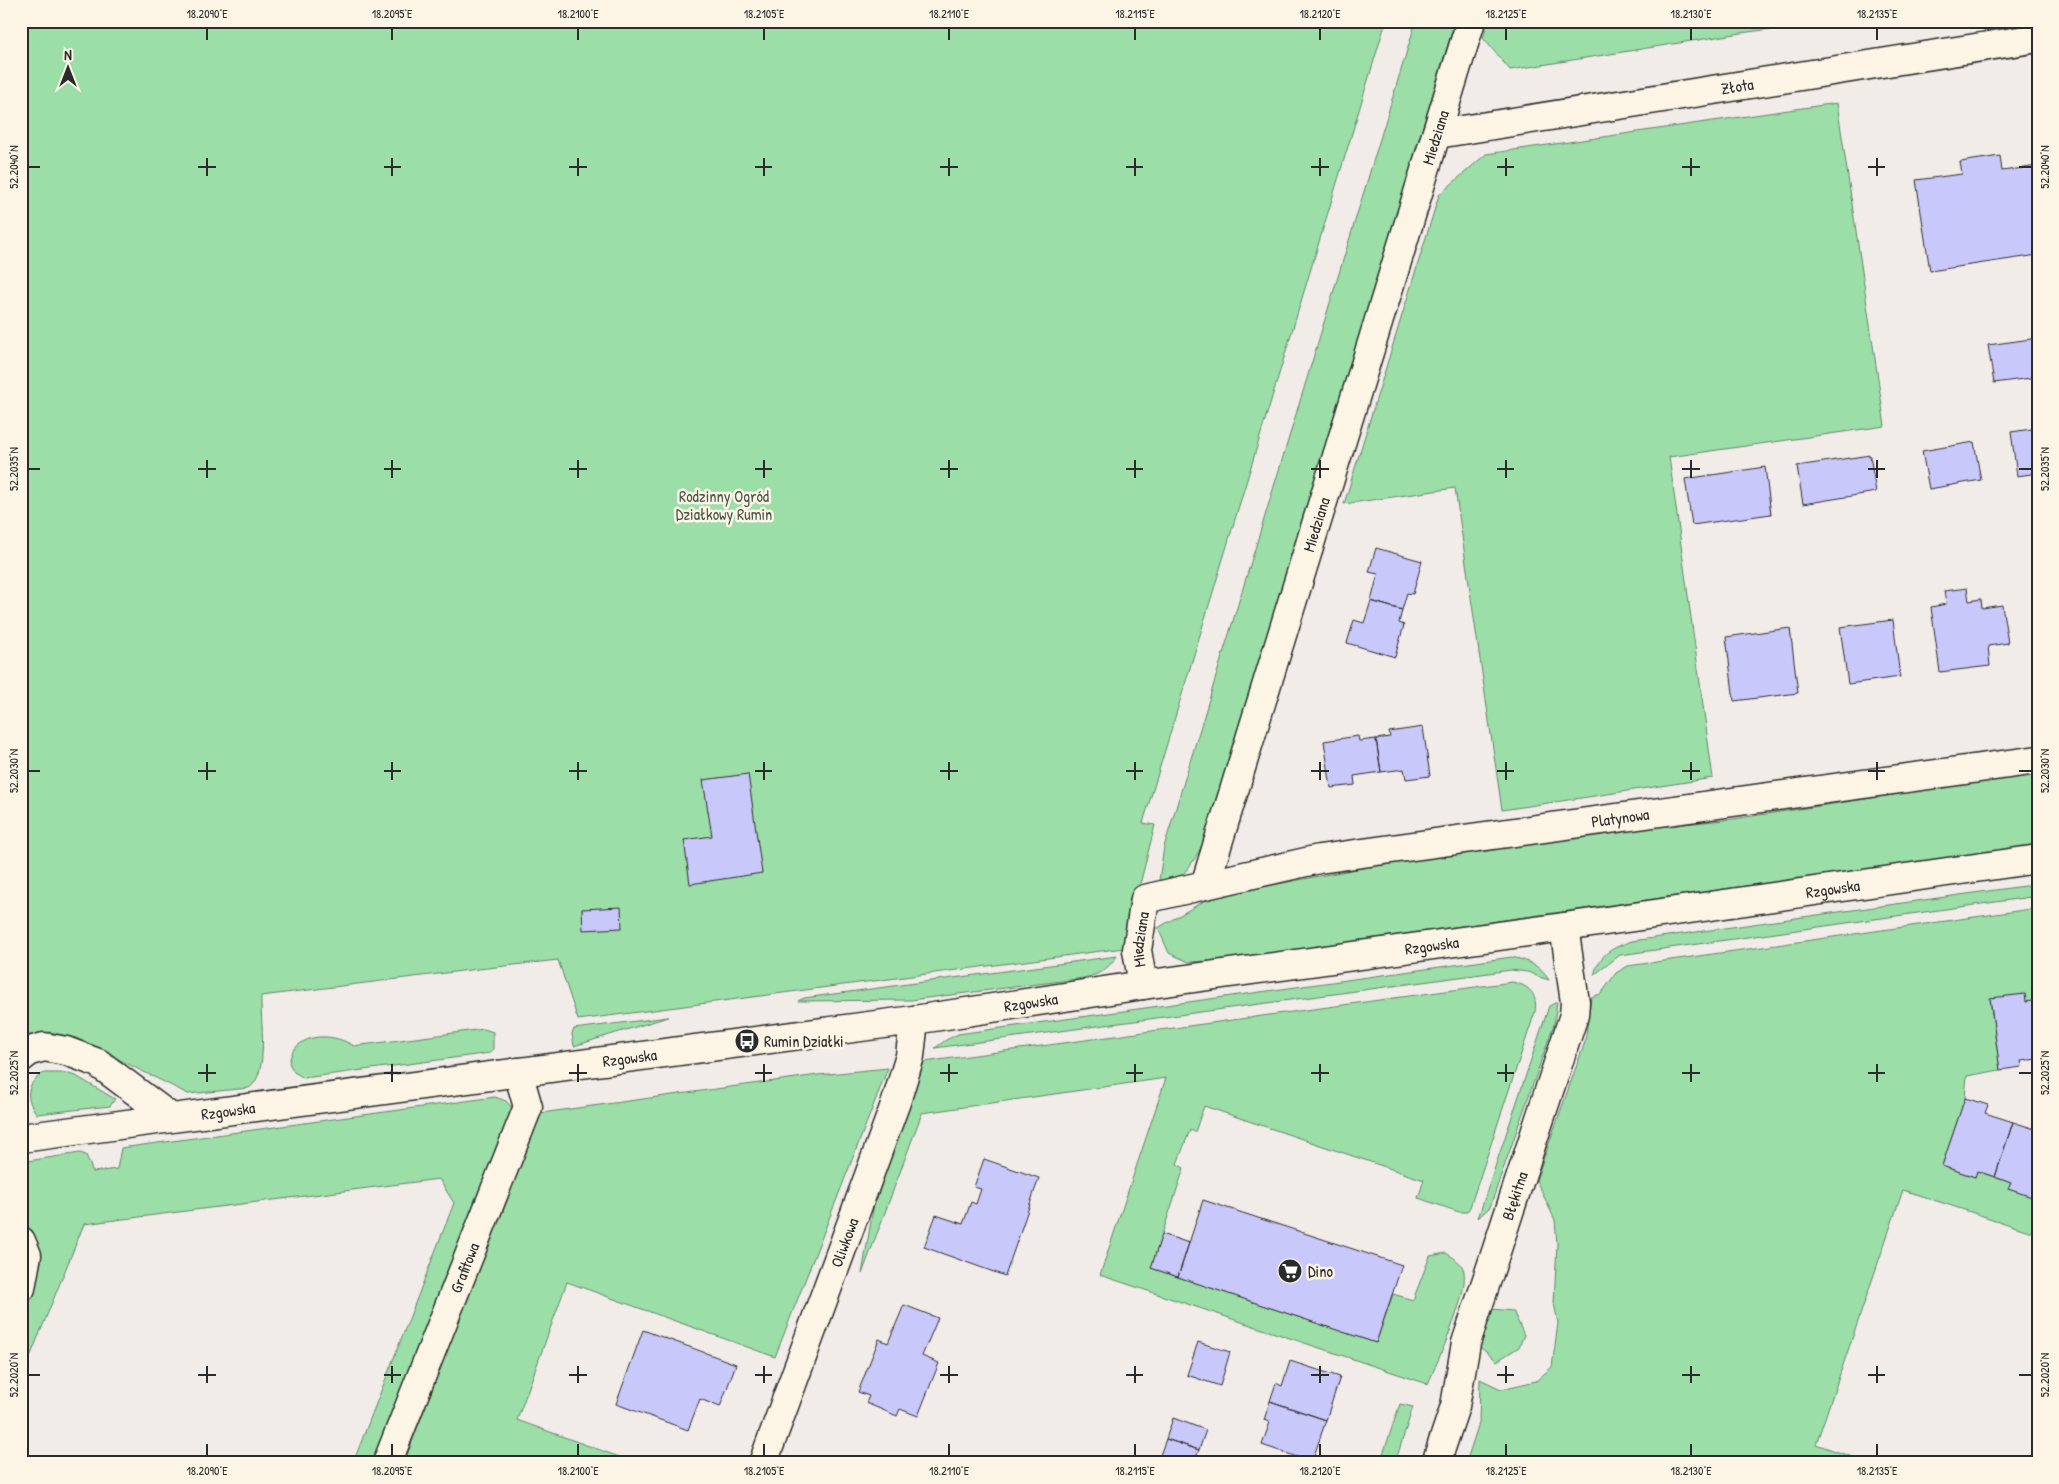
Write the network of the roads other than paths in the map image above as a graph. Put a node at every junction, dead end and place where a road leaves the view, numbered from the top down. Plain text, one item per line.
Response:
1 (1471, 21) edge
2 (2038, 38) edge
3 (1437, 134) junction
4 (2038, 760) edge
5 (2038, 859) edge
6 (1205, 885) junction
7 (1564, 927) junction
8 (1143, 985) junction
9 (914, 1020) junction
10 (21, 1058) edge
11 (518, 1072) junction
12 (170, 1117) junction
13 (21, 1138) edge
14 (21, 1241) edge
15 (21, 1288) edge
16 (387, 1463) edge
17 (763, 1463) edge
18 (1436, 1463) edge

1 - 3 street, Miedziana
2 - 3 street, Złota
3 - 6 street, Miedziana
4 - 6 street, Platynowa
5 - 7 street, Rzgowska
6 - 8 street, Miedziana
7 - 8 street, Rzgowska
7 - 18 street, Błękitna
8 - 9 street, Rzgowska
9 - 11 street, Rzgowska
9 - 17 street, Oliwkowa
10 - 12 street
11 - 12 street, Rzgowska
11 - 16 street, Grafitowa
12 - 13 street, Rzgowska
14 - 15 street

